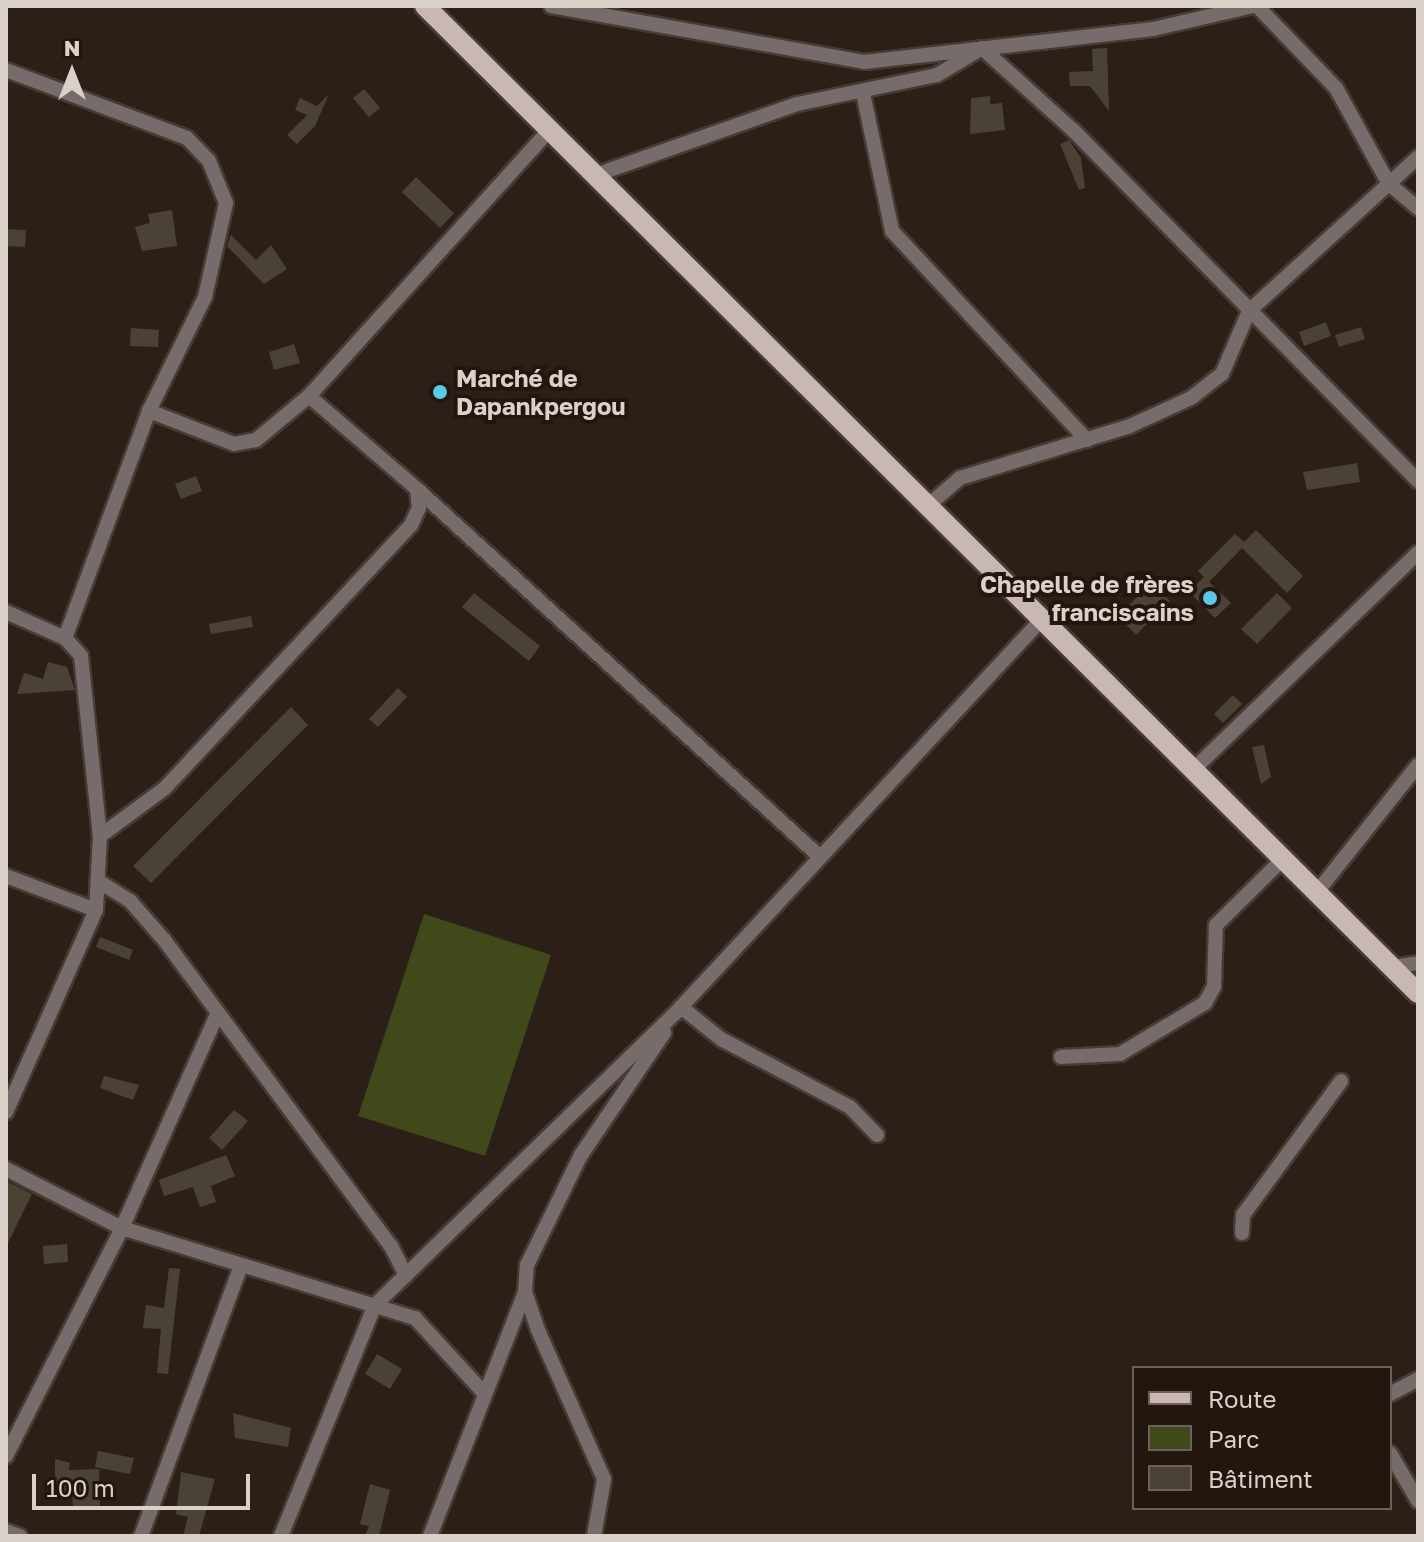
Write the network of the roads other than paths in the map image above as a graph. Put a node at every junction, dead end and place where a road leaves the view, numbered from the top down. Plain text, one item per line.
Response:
1 (425, 6) edge
2 (551, 6) edge
3 (1255, 6) edge
4 (982, 48) junction
5 (6, 70) edge
6 (863, 93) junction
7 (550, 129) junction
8 (1418, 157) edge
9 (601, 173) junction
10 (1389, 184) junction
11 (1418, 208) edge
12 (1249, 311) junction
13 (309, 396) junction
14 (149, 411) junction
15 (1087, 440) junction
16 (1418, 481) edge
17 (417, 489) junction
18 (930, 504) junction
19 (1418, 553) edge
20 (6, 612) edge
21 (1043, 618) junction
22 (65, 638) junction
23 (1418, 765) edge
24 (1194, 769) junction
25 (100, 836) junction
26 (820, 857) junction
27 (1283, 859) junction
28 (6, 876) edge
29 (98, 881) junction
30 (1317, 892) junction
31 (96, 910) junction
32 (1418, 963) edge
33 (1393, 967) junction
34 (1418, 993) edge
35 (681, 1007) junction
36 (216, 1017) junction
37 (1061, 1057) dead end
38 (1341, 1081) dead end
39 (6, 1112) edge
40 (877, 1135) dead end
41 (6, 1169) edge
42 (122, 1228) junction
43 (1242, 1233) dead end
44 (240, 1269) junction
45 (406, 1275) junction
46 (525, 1292) junction
47 (375, 1305) junction
48 (1418, 1379) edge
49 (483, 1392) junction
50 (1392, 1393) edge
51 (6, 1456) edge
52 (1392, 1456) edge
53 (1418, 1501) edge
54 (6, 1531) edge
55 (20, 1536) edge
56 (141, 1536) edge
57 (281, 1536) edge
58 (430, 1536) edge
59 (594, 1536) edge

1 - 7 main road
2 - 4 street
3 - 4 street
3 - 10 street
4 - 6 street
4 - 12 street
5 - 14 street
6 - 9 street
6 - 15 street
7 - 9 main road
7 - 13 street
8 - 10 street
9 - 18 main road
10 - 11 street
10 - 12 street
12 - 15 street
12 - 16 street
13 - 14 street
13 - 17 street
14 - 22 street
15 - 18 street
17 - 25 street
17 - 26 street
18 - 21 main road
19 - 24 street
20 - 22 street
21 - 24 main road
21 - 26 street
22 - 25 street
23 - 30 street
24 - 27 main road
25 - 29 street
26 - 35 street
27 - 30 main road
27 - 37 street
28 - 31 street
29 - 31 street
29 - 36 street
30 - 33 main road
31 - 39 street
32 - 33 street
33 - 34 main road
35 - 40 street
35 - 45 street
35 - 46 street
36 - 42 street
36 - 45 street
38 - 43 street
41 - 42 street
42 - 44 street
42 - 51 street
44 - 47 street
44 - 56 street
45 - 47 street
46 - 49 street
46 - 59 street
47 - 49 street
47 - 57 street
48 - 50 street
49 - 58 street
52 - 53 street
54 - 55 street

